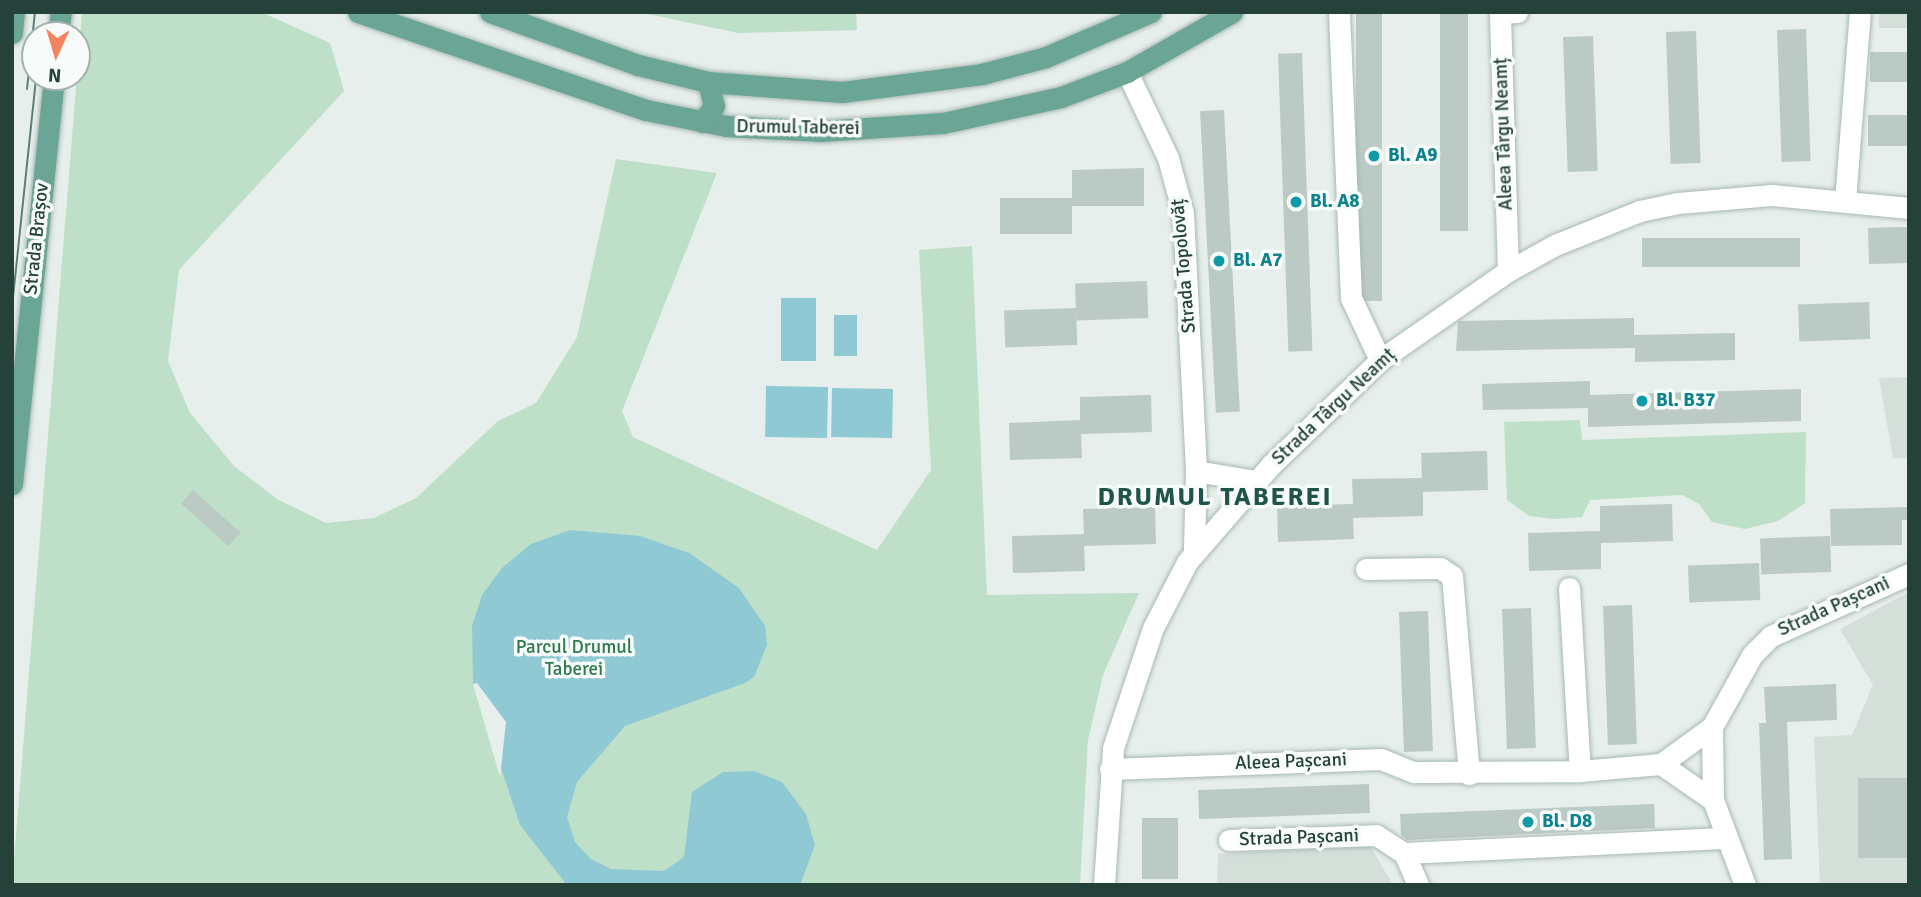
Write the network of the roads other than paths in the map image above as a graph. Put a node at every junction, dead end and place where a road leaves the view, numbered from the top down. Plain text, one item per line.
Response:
1 (14, 12) edge
2 (358, 12) edge
3 (490, 12) edge
4 (1151, 12) edge
5 (1232, 12) edge
6 (1339, 12) edge
7 (1517, 12) edge
8 (1860, 12) edge
9 (12, 33) edge
10 (1127, 72) junction
11 (708, 82) junction
12 (765, 90) junction
13 (53, 91) edge
14 (702, 122) junction
15 (756, 129) junction
16 (1845, 201) junction
17 (1909, 208) edge
18 (1508, 271) junction
19 (1380, 360) junction
20 (1196, 471) junction
21 (1256, 481) junction
22 (12, 484) edge
23 (1194, 550) junction
24 (1366, 569) dead end
25 (1909, 574) edge
26 (1569, 588) dead end
27 (1712, 727) junction
28 (1661, 764) junction
29 (1110, 769) junction
30 (1580, 771) junction
31 (1469, 774) junction
32 (1713, 800) junction
33 (1724, 838) junction
34 (1229, 840) dead end
35 (1404, 853) junction
36 (1104, 885) edge
37 (1418, 885) edge
38 (1745, 885) edge

1 - 9 main road
2 - 14 main road, Drumul Taberei
3 - 11 main road, Drumul Taberei
4 - 12 main road, Drumul Taberei
5 - 10 main road, Drumul Taberei
6 - 19 street
7 - 18 street, Aleea Târgu Neamț
8 - 16 street
10 - 15 main road, Drumul Taberei
10 - 20 street, Strada Topolovăț
11 - 12 main road, Drumul Taberei
11 - 14 main road
12 - 15 main road
13 - 22 main road, Strada Brașov
14 - 15 main road, Drumul Taberei
16 - 17 street, Strada Târgu Neamț
16 - 18 street, Strada Târgu Neamț
18 - 19 street, Strada Târgu Neamț
19 - 21 street, Strada Târgu Neamț
20 - 21 street
20 - 23 street, Strada Topolovăț
21 - 23 street, Strada Târgu Neamț
23 - 29 street, Strada Târgu Neamț
24 - 31 street
25 - 27 street, Strada Pașcani
26 - 30 street
27 - 28 street
27 - 32 street, Strada Pașcani
28 - 30 street, Aleea Pașcani
28 - 32 street
29 - 31 street, Aleea Pașcani
29 - 36 street, Strada Târgu Neamț
30 - 31 street, Aleea Pașcani
32 - 33 street, Strada Pașcani
33 - 35 street
33 - 38 street, Strada Pașcani
34 - 35 street, Strada Pașcani
35 - 37 street

